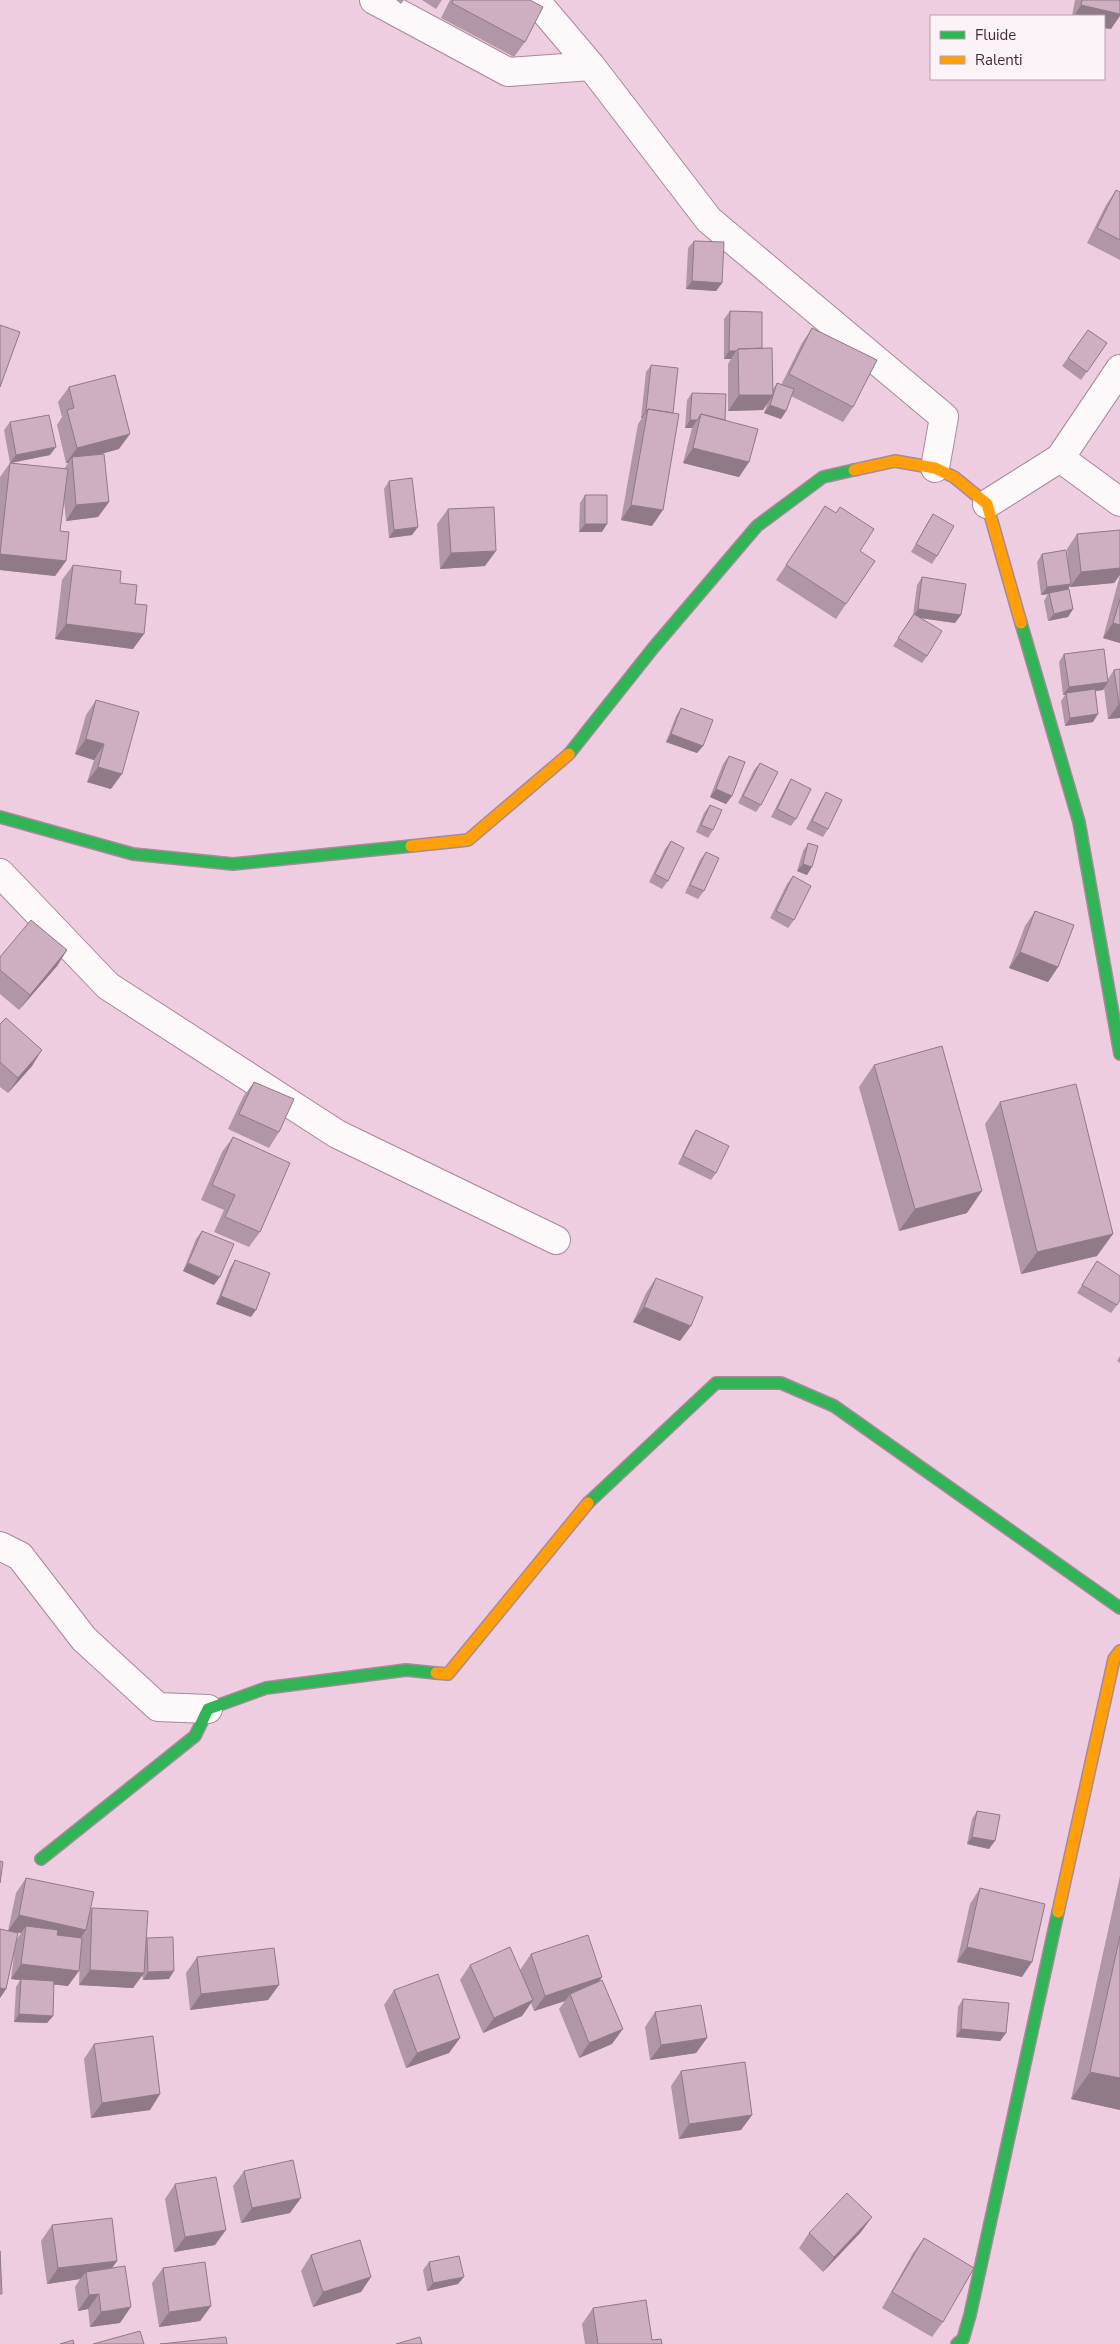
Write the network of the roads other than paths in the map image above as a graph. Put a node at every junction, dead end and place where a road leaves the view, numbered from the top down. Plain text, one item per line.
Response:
1 (374, 0) edge
2 (535, 0) edge
3 (591, 66) junction
4 (1120, 369) edge
5 (1060, 458) junction
6 (935, 468) junction
7 (1120, 502) edge
8 (987, 504) junction
9 (0, 817) edge
10 (0, 873) edge
11 (1120, 1054) edge
12 (556, 1240) dead end
13 (0, 1546) edge
14 (1120, 1608) edge
15 (1120, 1651) edge
16 (208, 1709) junction
17 (40, 1859) dead end
18 (957, 2344) edge

1 - 3 street
2 - 3 street
3 - 6 street
4 - 5 street
5 - 7 street
5 - 8 street
6 - 8 street
6 - 9 street
8 - 11 street
10 - 12 street
13 - 16 street
14 - 16 street
15 - 18 street
16 - 17 street

